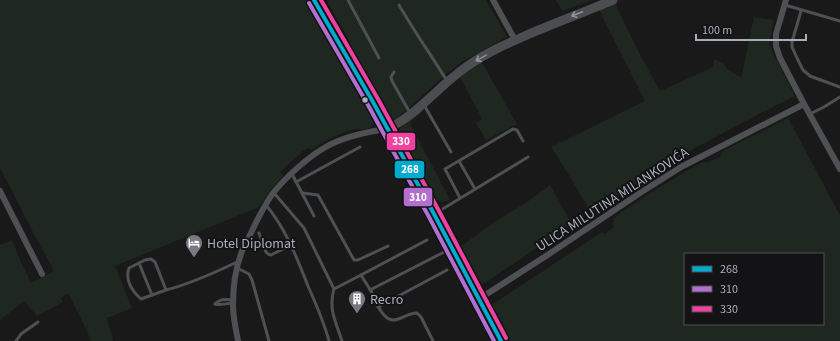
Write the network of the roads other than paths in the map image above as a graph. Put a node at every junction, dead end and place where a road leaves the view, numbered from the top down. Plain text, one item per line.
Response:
1 (314, 0) edge
2 (348, 0) edge
3 (493, 0) edge
4 (613, 0) edge
5 (785, 3) edge
6 (399, 5) dead end
7 (801, 11) junction
8 (840, 22) edge
9 (515, 40) junction
10 (379, 58) dead end
11 (394, 72) dead end
12 (448, 81) junction
13 (840, 88) edge
14 (840, 97) edge
15 (423, 104) junction
16 (804, 104) junction
17 (411, 114) junction
18 (810, 114) junction
19 (388, 129) junction
20 (523, 141) dead end
21 (360, 147) dead end
22 (451, 152) dead end
23 (528, 157) dead end
24 (459, 161) junction
25 (840, 169) edge
26 (292, 174) junction
27 (296, 182) junction
28 (475, 189) junction
29 (0, 191) edge
30 (274, 193) junction
31 (302, 193) junction
32 (460, 198) junction
33 (266, 205) junction
34 (434, 214) junction
35 (314, 216) dead end
36 (259, 233) dead end
37 (427, 240) dead end
38 (291, 245) junction
39 (388, 246) dead end
40 (452, 248) junction
41 (239, 261) junction
42 (139, 263) junction
43 (237, 268) junction
44 (447, 270) dead end
45 (42, 274) dead end
46 (361, 275) junction
47 (334, 289) junction
48 (166, 290) junction
49 (370, 290) junction
50 (152, 295) junction
51 (479, 299) junction
52 (233, 301) junction
53 (378, 307) junction
54 (38, 322) dead end
55 (329, 340) edge
56 (16, 341) edge
57 (238, 341) edge
58 (269, 341) edge
59 (325, 341) edge
60 (342, 341) edge
61 (433, 341) edge
62 (501, 341) edge

1 - 19 street
2 - 10 lane
3 - 9 street
4 -> 9 street
5 - 7 lane
5 - 16 street
6 - 12 lane
7 - 8 lane
7 - 13 lane
9 -> 12 street
11 - 17 lane
12 - 15 street
14 - 18 lane
15 - 17 street
15 - 22 lane
16 - 18 street
16 - 51 street, ULICA MILUTINA MILANKOVIĆA
17 - 19 street
18 - 25 street
19 - 26 street
19 - 34 street
20 - 24 lane
21 - 27 lane
23 - 28 lane
24 - 28 lane
24 - 32 lane
26 - 27 lane
26 - 30 street
27 - 31 lane
28 - 32 lane
29 - 45 street
30 - 33 street
30 - 47 lane
31 - 35 lane
31 - 39 lane
32 - 34 lane
33 - 38 lane
33 - 41 street
34 - 40 street
36 - 38 lane
37 - 46 lane
38 - 55 lane
40 - 49 lane
40 - 51 street
41 - 43 street
41 - 48 lane
42 - 48 lane
42 - 50 lane
42 - 50 lane
43 - 52 street
43 - 58 lane
44 - 53 lane
46 - 47 lane
46 - 49 lane
47 - 60 lane
48 - 50 lane
49 - 53 lane
51 - 62 street
52 - 52 lane
52 - 57 street
53 - 61 lane
54 - 56 lane
55 - 59 lane

